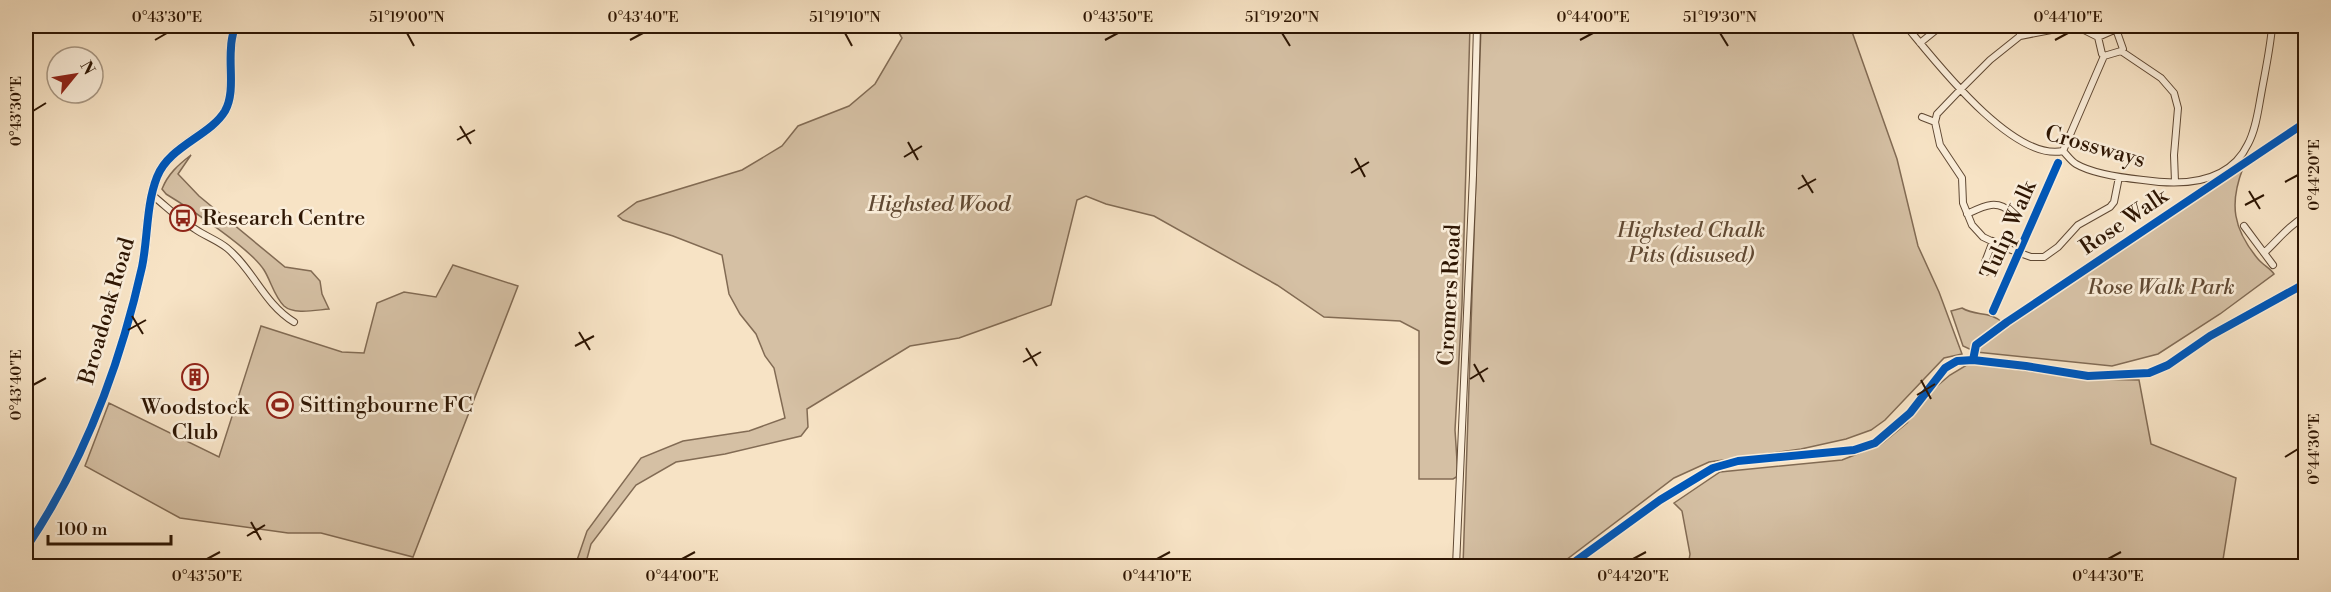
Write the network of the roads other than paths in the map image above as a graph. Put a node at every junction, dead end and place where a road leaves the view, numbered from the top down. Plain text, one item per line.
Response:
1 (235, 26) edge
2 (1477, 26) edge
3 (1895, 26) edge
4 (1908, 26) edge
5 (1941, 26) edge
6 (2019, 26) edge
7 (2072, 26) edge
8 (2080, 26) edge
9 (2271, 26) edge
10 (2284, 26) edge
11 (2119, 29) edge
12 (2020, 36) junction
13 (2098, 37) junction
14 (1920, 43) junction
15 (2121, 51) junction
16 (2104, 56) junction
17 (1960, 90) junction
18 (1922, 117) dead end
19 (1935, 122) junction
20 (2063, 151) junction
21 (2119, 177) junction
22 (2175, 182) junction
23 (152, 195) junction
24 (2011, 213) dead end
25 (1967, 214) junction
26 (2306, 216) edge
27 (2244, 226) dead end
28 (1993, 242) junction
29 (2264, 253) junction
30 (2273, 265) dead end
31 (1986, 272) dead end
32 (2306, 283) edge
33 (294, 322) dead end
34 (26, 548) edge
35 (1456, 567) edge
36 (1569, 567) edge

1 - 23 street, Broadoak Road
2 - 35 street, Cromers Road
3 - 4 street, Crossways
4 - 14 street, Crossways
5 - 14 street
6 - 12 street
7 - 12 street
8 - 13 street
9 - 10 street
9 - 22 street, Crossways
11 - 13 street
11 - 15 street
12 - 17 street
13 - 16 street
14 - 17 street, Crossways
15 - 16 street
15 - 22 street
16 - 20 street
17 - 19 street
17 - 20 street, Crossways
18 - 19 street
19 - 25 street
20 - 21 street, Crossways
21 - 22 street, Crossways
21 - 28 street
23 - 33 street
23 - 34 street, Broadoak Road
24 - 25 street
25 - 28 street
26 - 29 street
27 - 29 street
28 - 31 street
29 - 30 street
32 - 36 street

